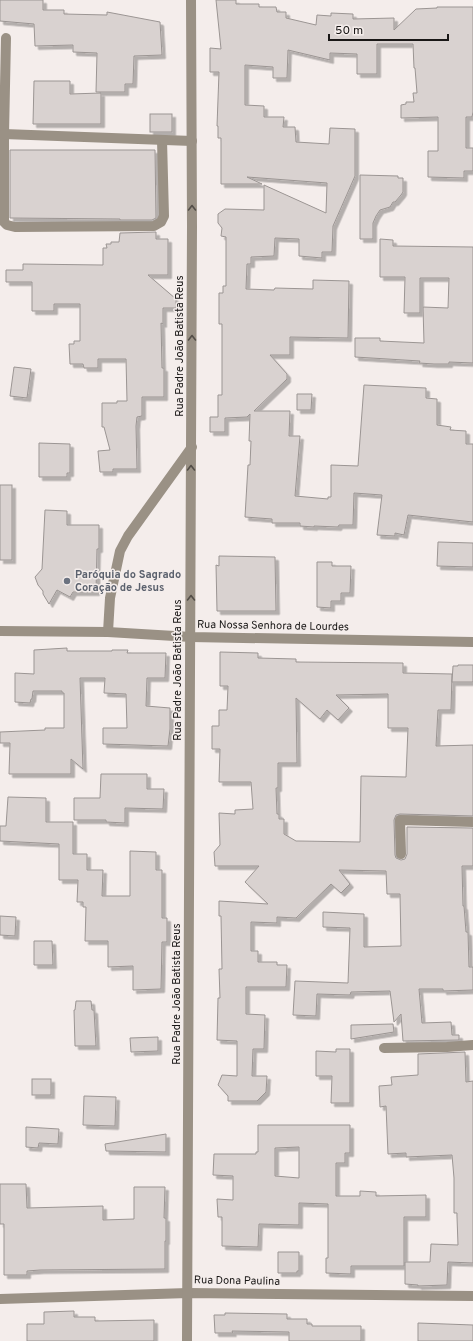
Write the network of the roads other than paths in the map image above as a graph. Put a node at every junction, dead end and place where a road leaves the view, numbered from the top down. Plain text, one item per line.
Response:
1 (191, 0) edge
2 (6, 38) dead end
3 (4, 134) junction
4 (162, 140) junction
5 (192, 141) junction
6 (192, 447) junction
7 (2, 632) edge
8 (108, 632) junction
9 (190, 637) junction
10 (473, 642) edge
11 (473, 822) edge
12 (400, 854) dead end
13 (473, 1045) edge
14 (384, 1048) dead end
15 (188, 1292) junction
16 (473, 1296) edge
17 (0, 1299) edge
18 (187, 1341) edge

1 - 5 street, Rua Padre João Batista Reus
2 - 3 street
3 - 4 street
3 - 4 street
4 - 5 street
6 -> 5 street, Rua Padre João Batista Reus
6 - 8 street
9 -> 6 street, Rua Padre João Batista Reus
7 - 8 street, Rua Nossa Senhora de Lourdes
8 - 9 street, Rua Nossa Senhora de Lourdes
9 - 10 street, Rua Nossa Senhora de Lourdes
9 - 15 street, Rua Padre João Batista Reus
11 - 12 street
13 - 14 street
15 - 16 street, Rua Dona Paulina
15 - 17 street, Rua Dona Paulina
15 - 18 street, Rua Padre João Batista Reus

